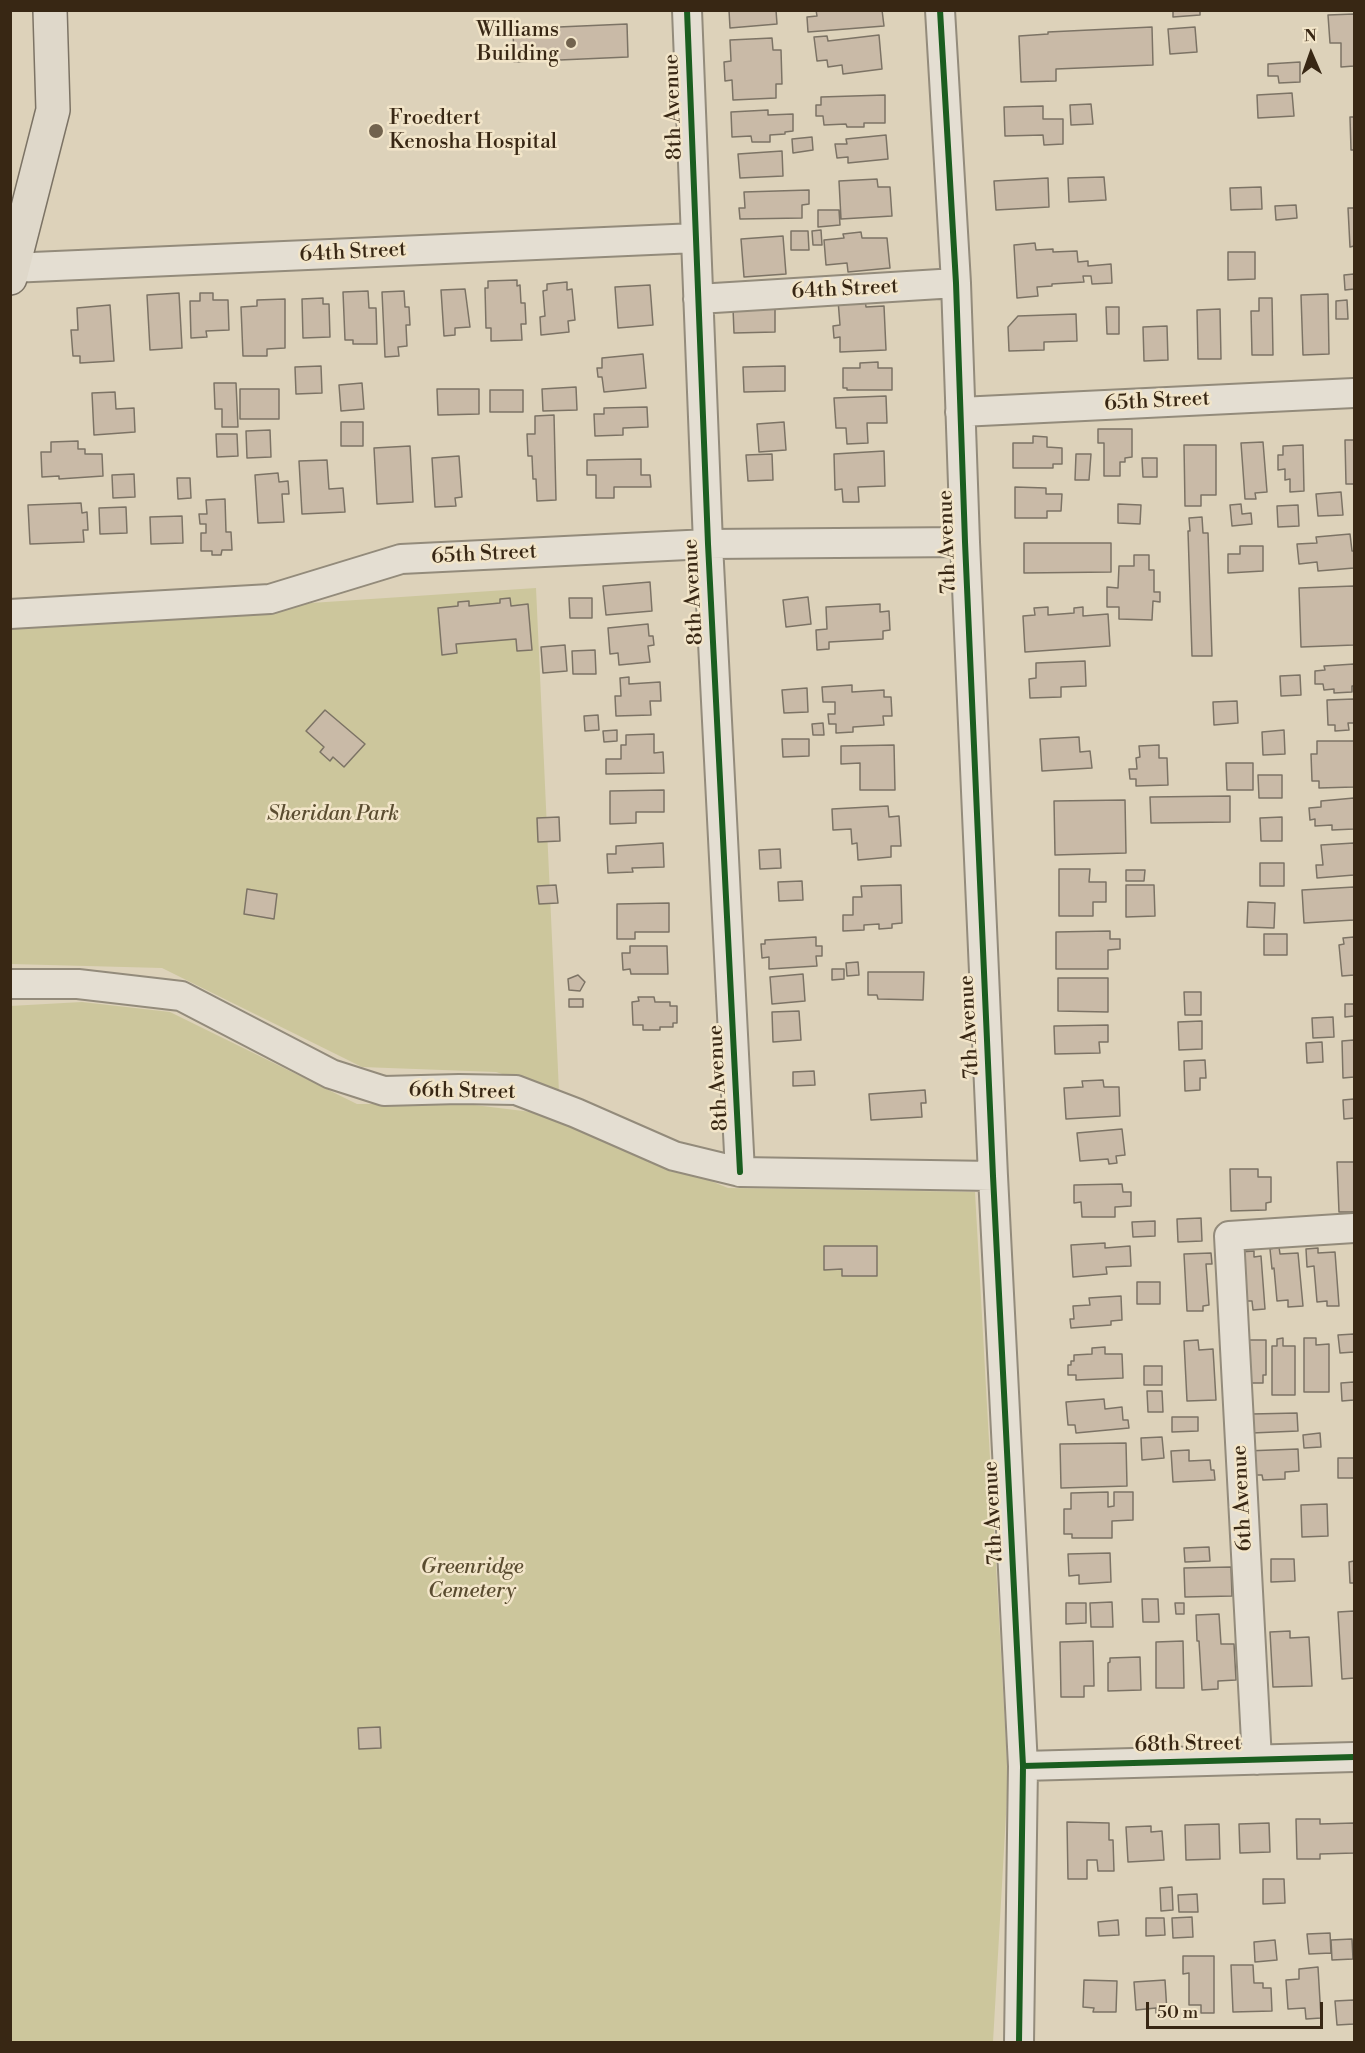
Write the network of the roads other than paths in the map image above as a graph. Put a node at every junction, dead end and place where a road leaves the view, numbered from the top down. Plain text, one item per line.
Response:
1 (50, 10) edge
2 (687, 10) edge
3 (940, 10) edge
4 (696, 238) junction
5 (11, 271) edge
6 (956, 283) junction
7 (698, 299) junction
8 (1354, 393) edge
9 (960, 412) junction
10 (965, 542) junction
11 (708, 544) junction
12 (10, 614) edge
13 (10, 984) edge
14 (740, 1172) junction
15 (993, 1176) junction
16 (1354, 1228) edge
17 (1354, 1757) edge
18 (1257, 1760) junction
19 (1023, 1766) junction
20 (1019, 2043) edge

1 - 5 main road
2 - 4 street, 8th Avenue
3 - 6 street, 7th Avenue
4 - 5 street, 64th Street
4 - 7 street, 8th Avenue
6 - 7 street, 64th Street
6 - 9 street, 7th Avenue
7 - 11 street, 8th Avenue
8 - 9 street, 65th Street
9 - 10 street, 7th Avenue
10 - 11 street, 65th Street
10 - 15 street, 7th Avenue
11 - 12 street, 65th Street
11 - 14 street, 8th Avenue
13 - 14 street, 66th Street
14 - 15 street, 66th Street
15 - 19 street, 7th Avenue
16 - 18 street, 6th Avenue
17 - 18 street, 68th Street
18 - 19 street, 68th Street
19 - 20 street, 7th Avenue

